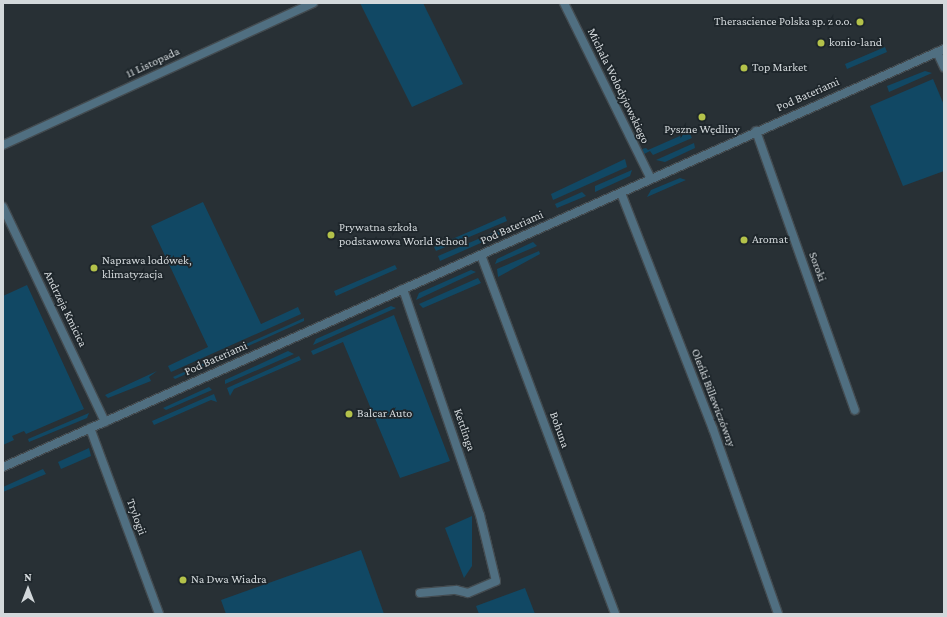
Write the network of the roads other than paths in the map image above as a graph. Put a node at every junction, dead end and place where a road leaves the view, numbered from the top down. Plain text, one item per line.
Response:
1 (313, 3) edge
2 (564, 3) edge
3 (941, 51) edge
4 (944, 67) edge
5 (756, 131) junction
6 (3, 145) edge
7 (651, 179) junction
8 (621, 193) junction
9 (3, 207) edge
10 (481, 255) junction
11 (403, 289) junction
12 (855, 410) dead end
13 (105, 422) junction
14 (90, 428) junction
15 (3, 467) edge
16 (420, 593) dead end
17 (159, 614) edge
18 (615, 614) edge
19 (778, 614) edge

1 - 6 street, 11 Listopada
2 - 7 street, Michała Wołodyjowskiego
3 - 4 street
3 - 5 street, Pod Bateriami
5 - 7 street, Pod Bateriami
5 - 12 street, Soroki
7 - 8 street, Pod Bateriami
8 - 10 street, Pod Bateriami
8 - 19 street, Oleńki Billewiczówny
9 - 13 street, Andrzeja Kmicica
10 - 11 street, Pod Bateriami
10 - 18 street, Bohuna
11 - 13 street, Pod Bateriami
11 - 16 street, Kettlinga
13 - 14 street, Pod Bateriami
14 - 15 street, Pod Bateriami
14 - 17 street, Trylogii

